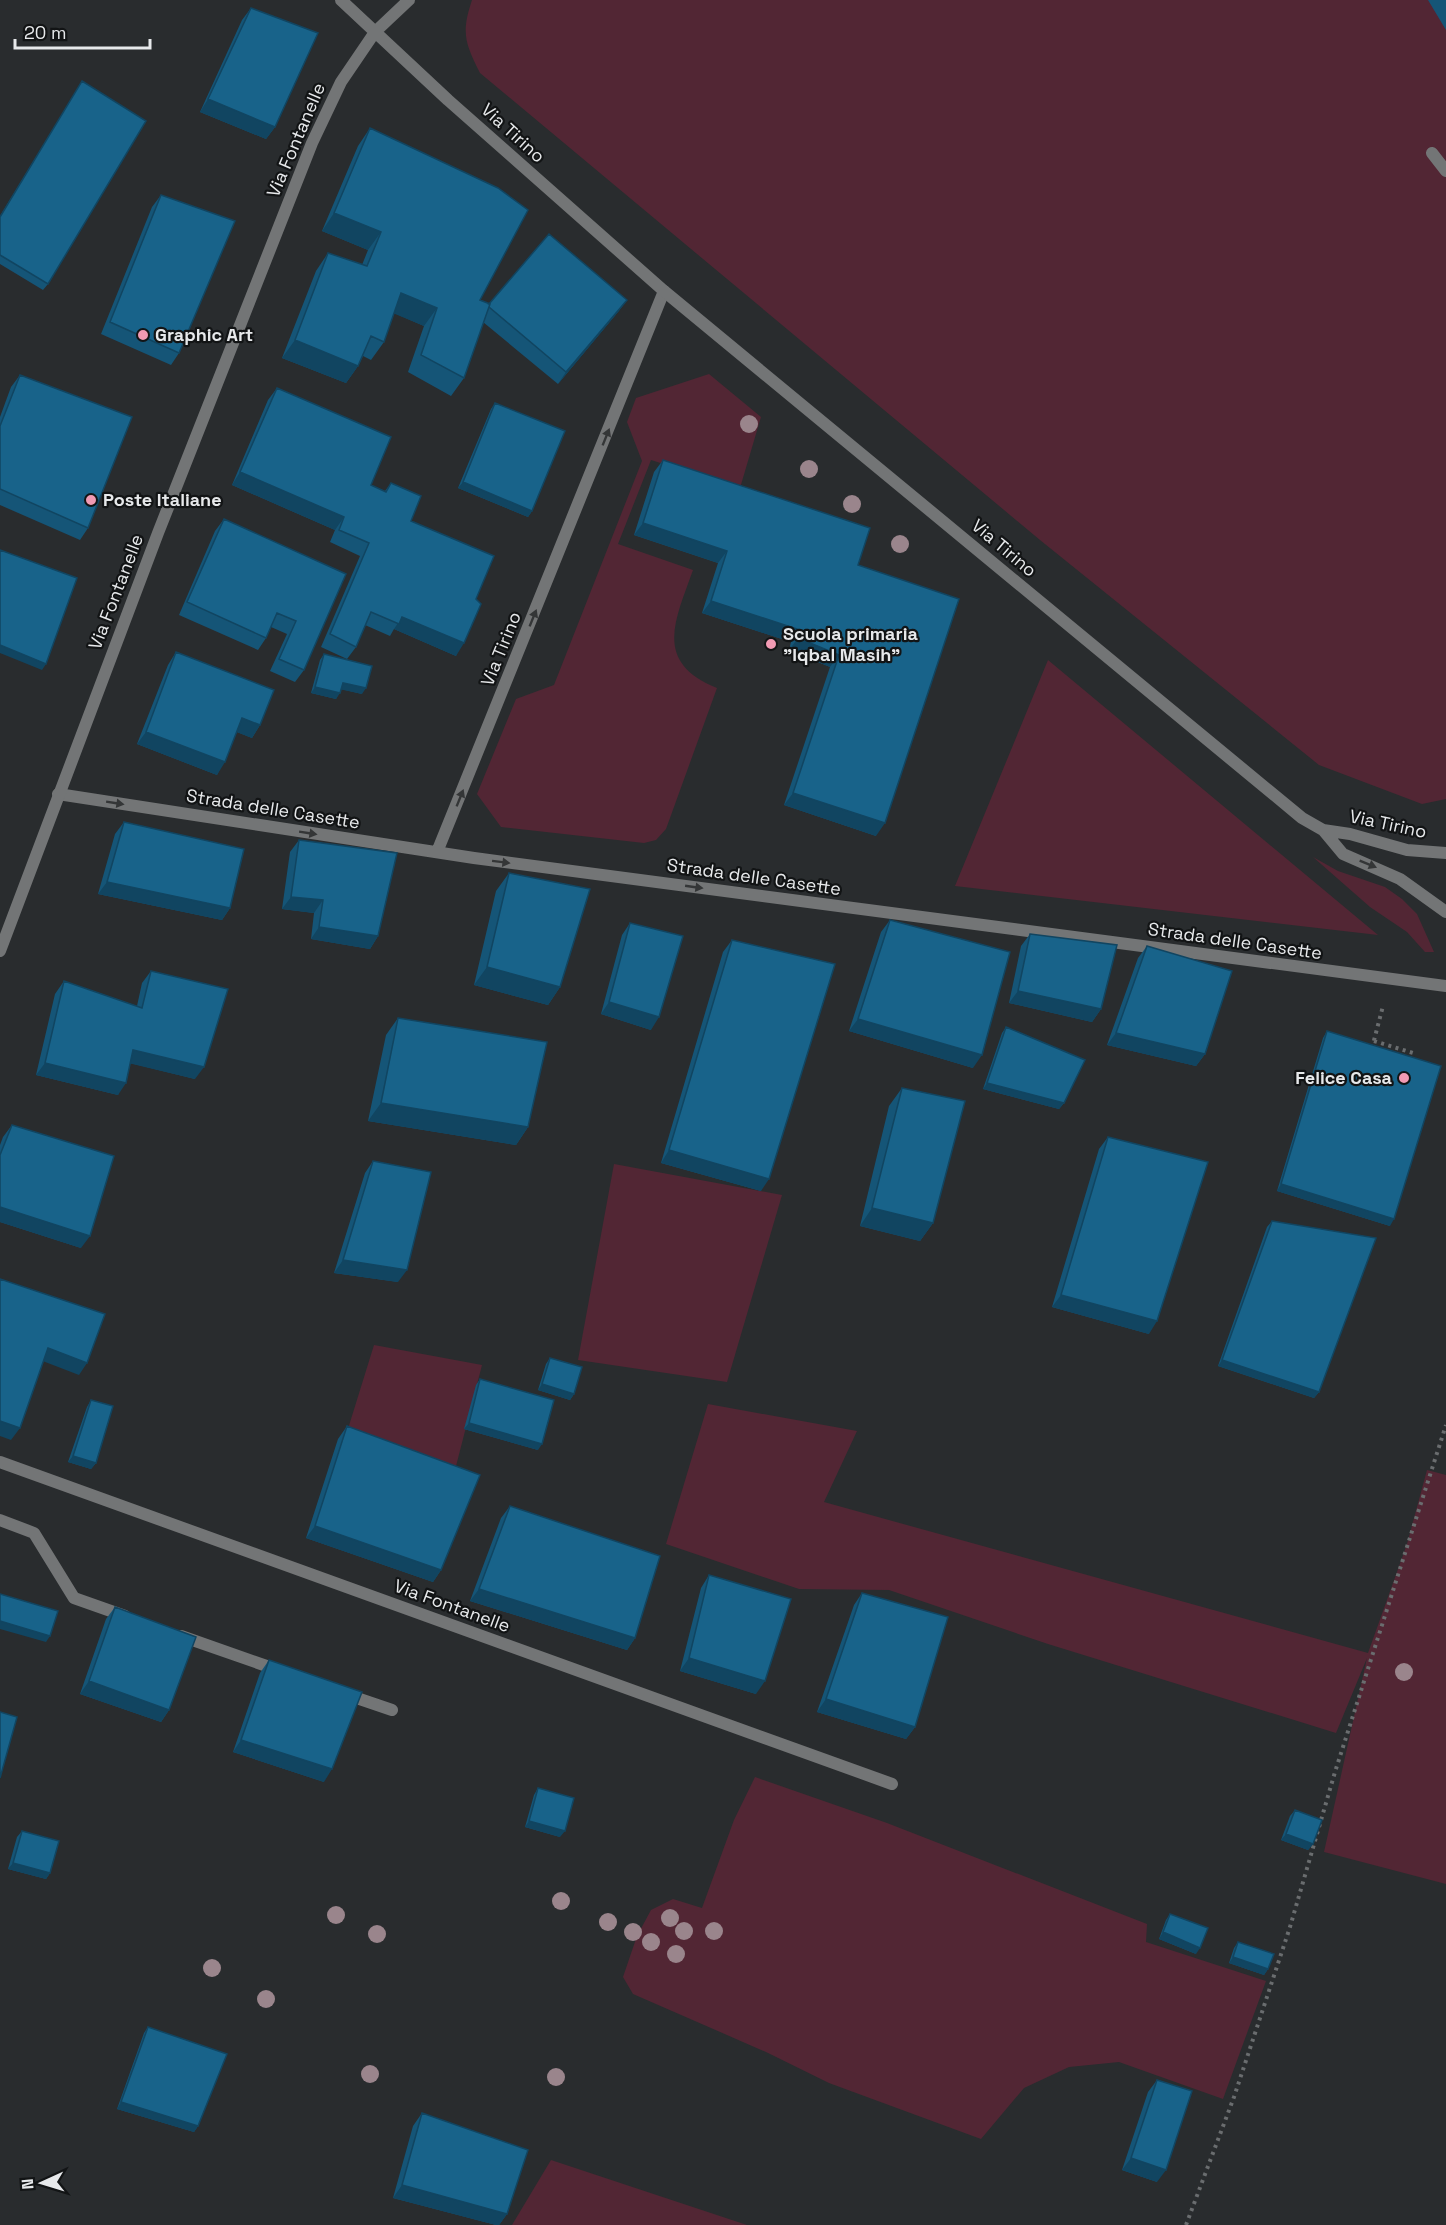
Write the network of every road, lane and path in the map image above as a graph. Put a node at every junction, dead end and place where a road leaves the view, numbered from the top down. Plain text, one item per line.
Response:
1 (341, 0) edge
2 (409, 0) edge
3 (375, 32) junction
4 (1432, 153) dead end
5 (1446, 171) edge
6 (664, 291) junction
7 (58, 794) junction
8 (1323, 831) junction
9 (437, 852) junction
10 (1446, 853) edge
11 (1446, 912) edge
12 (0, 951) edge
13 (1446, 986) edge
14 (1386, 997) dead end
15 (1374, 1041) junction
16 (1371, 1052) edge
17 (1409, 1064) edge
18 (1446, 1425) edge
19 (0, 1462) edge
20 (0, 1520) edge
21 (140, 1621) edge
22 (173, 1633) edge
23 (294, 1675) edge
24 (338, 1691) edge
25 (392, 1710) dead end
26 (891, 1784) dead end
27 (1186, 2225) edge

1 - 3 street, Via Tirino
2 - 3 street, Via Fontanelle
3 - 6 street, Via Tirino
3 - 7 street, Via Fontanelle
4 - 5 street
6 - 8 street, Via Tirino
9 -> 6 street, Via Tirino
7 -> 9 street, Strada delle Casette
7 - 12 street, Via Fontanelle
8 - 10 street, Via Tirino
8 -> 11 street, Via Tirino
9 -> 13 street, Strada delle Casette
14 - 15 path
15 - 16 path
15 - 17 path
18 - 27 path
19 - 26 street, Via Fontanelle
20 - 21 street
22 - 23 street
24 - 25 street

